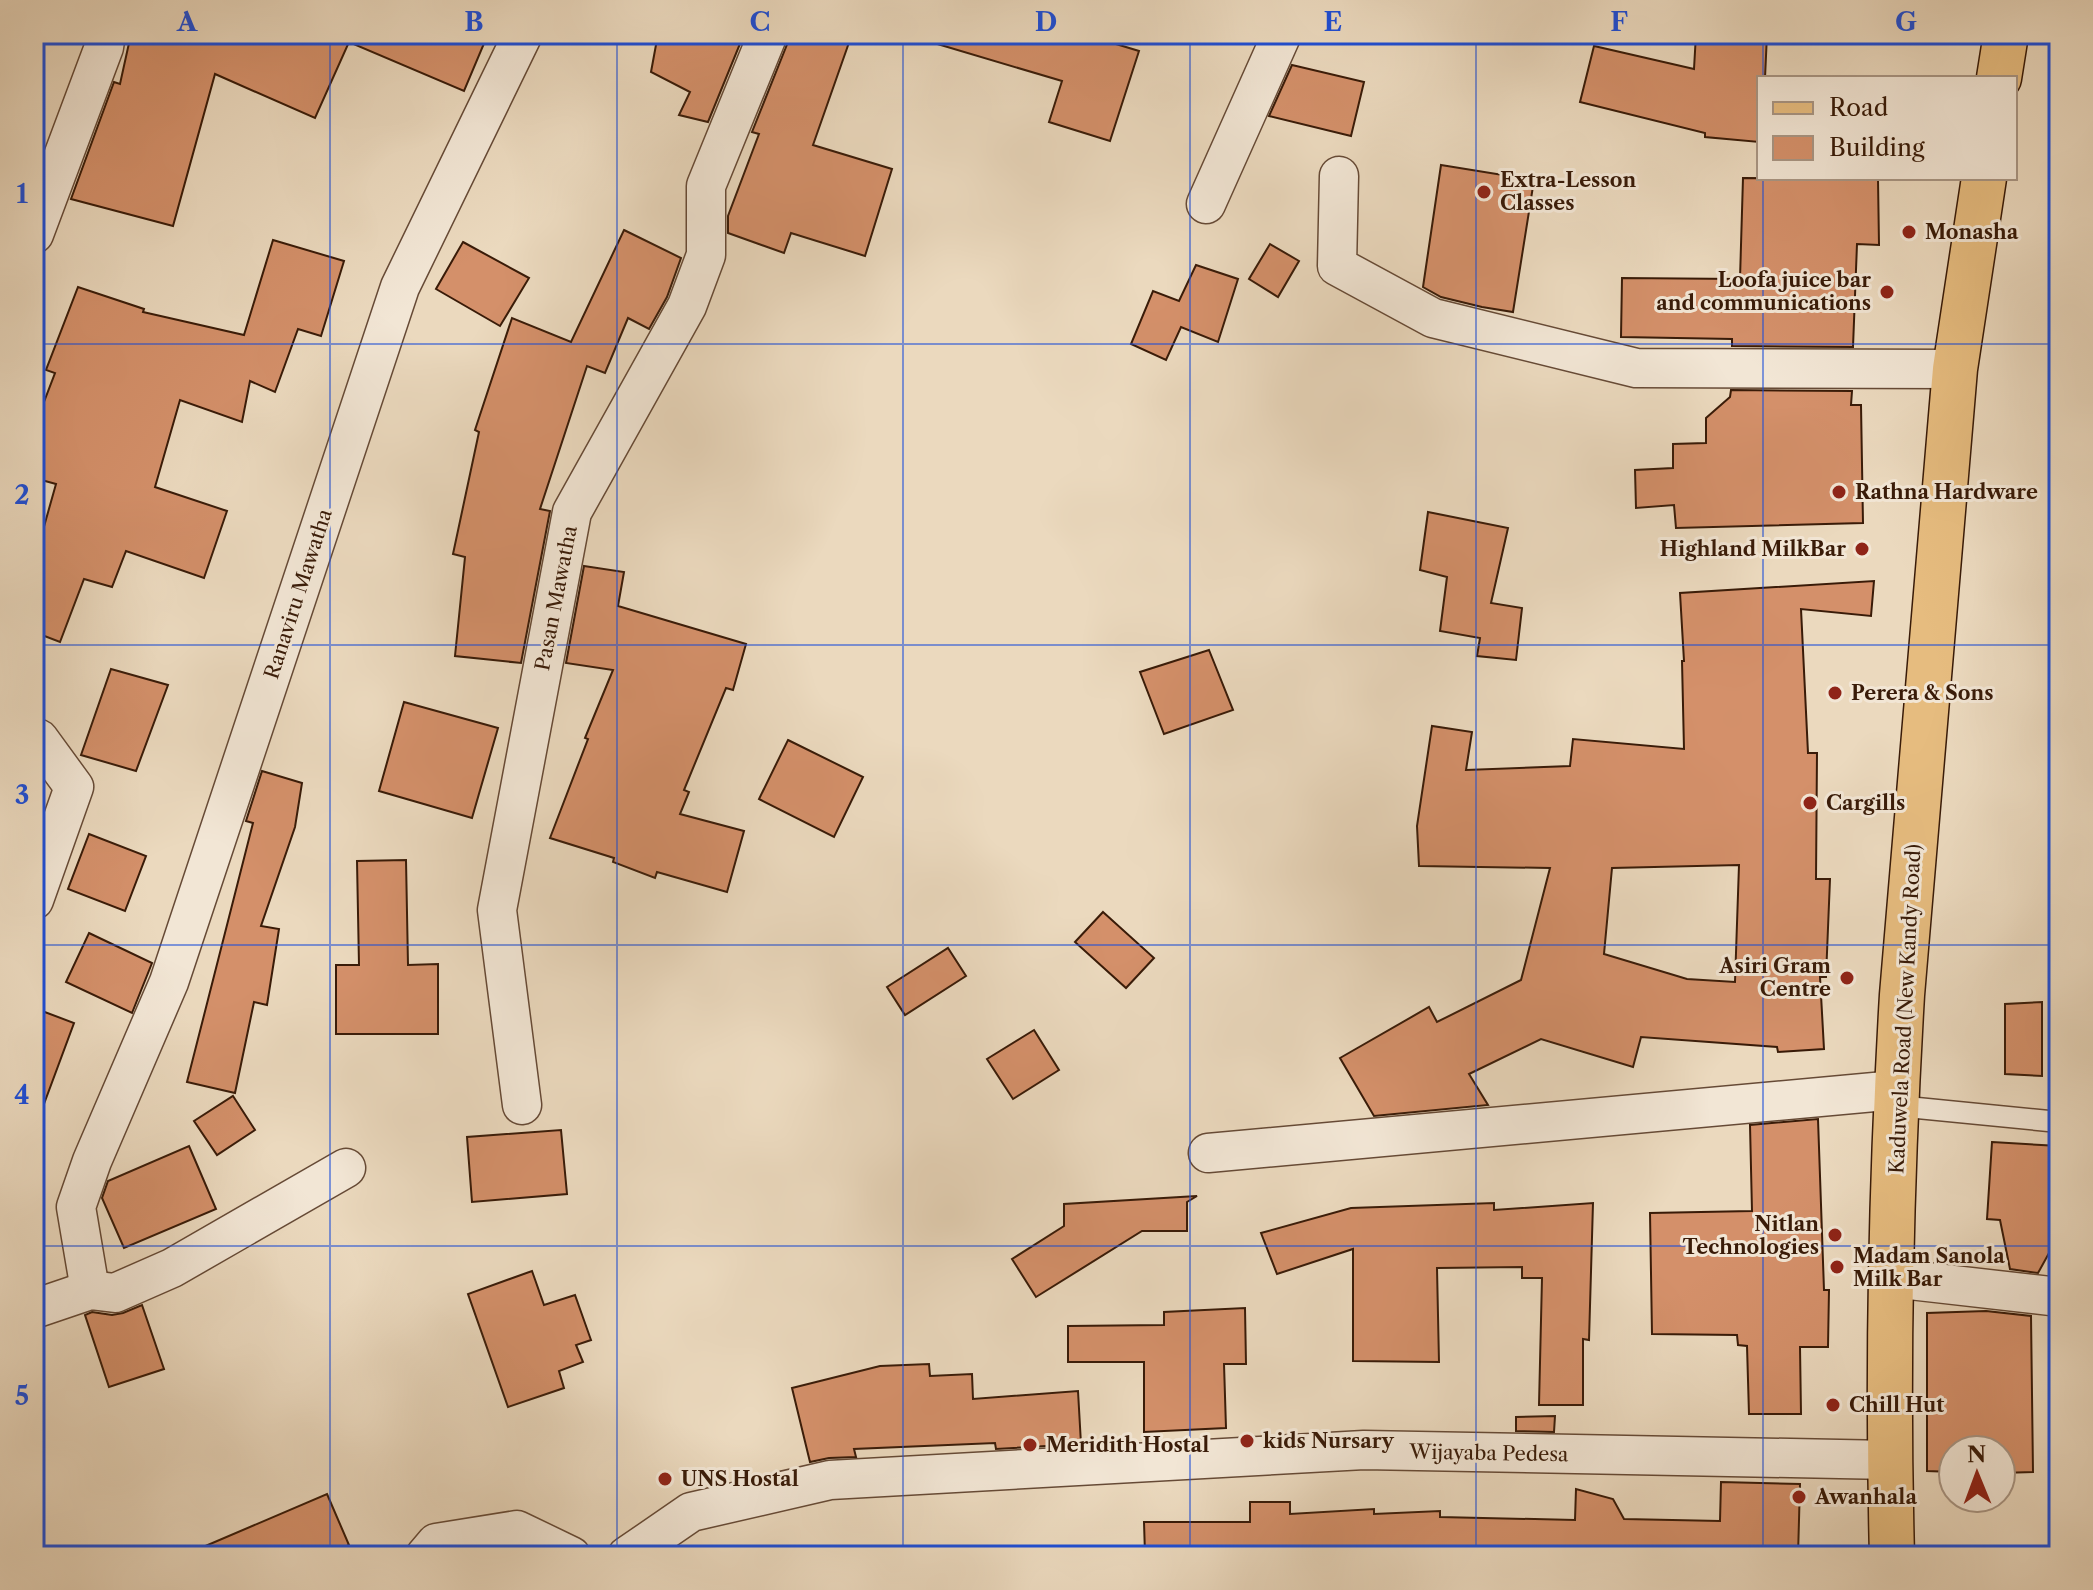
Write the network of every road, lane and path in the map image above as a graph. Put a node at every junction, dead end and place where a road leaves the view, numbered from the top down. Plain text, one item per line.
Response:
1 (106, 34) edge
2 (523, 34) edge
3 (768, 34) edge
4 (1282, 34) edge
5 (2006, 34) edge
6 (1999, 76) edge
7 (1339, 176) dead end
8 (1984, 180) edge
9 (1206, 204) dead end
10 (34, 234) edge
11 (1955, 369) junction
12 (34, 737) edge
13 (34, 900) edge
14 (1896, 1098) junction
15 (522, 1105) dead end
16 (2059, 1122) edge
17 (1208, 1153) dead end
18 (346, 1168) dead end
19 (1892, 1278) junction
20 (90, 1290) junction
21 (2059, 1297) edge
22 (34, 1309) edge
23 (1890, 1460) junction
24 (425, 1556) edge
25 (571, 1556) edge
26 (627, 1556) edge
27 (1892, 1556) edge

1 - 10 street
2 - 20 street, Ranaviru Mawatha
3 - 15 street, Pasan Mawatha
4 - 9 street
5 - 6 main road
7 - 11 street
8 - 11 main road, Kaduwela Road (New Kandy Road)
11 - 14 main road, Kaduwela Road (New Kandy Road)
12 - 13 street
14 - 16 lane
14 - 17 street
14 - 19 main road, Kaduwela Road (New Kandy Road)
18 - 20 street
19 - 21 street
19 - 23 main road, Kaduwela Road (New Kandy Road)
20 - 22 street
23 - 26 street, Wijayaba Pedesa
23 - 27 main road, Kaduwela Road (New Kandy Road)
24 - 25 street

